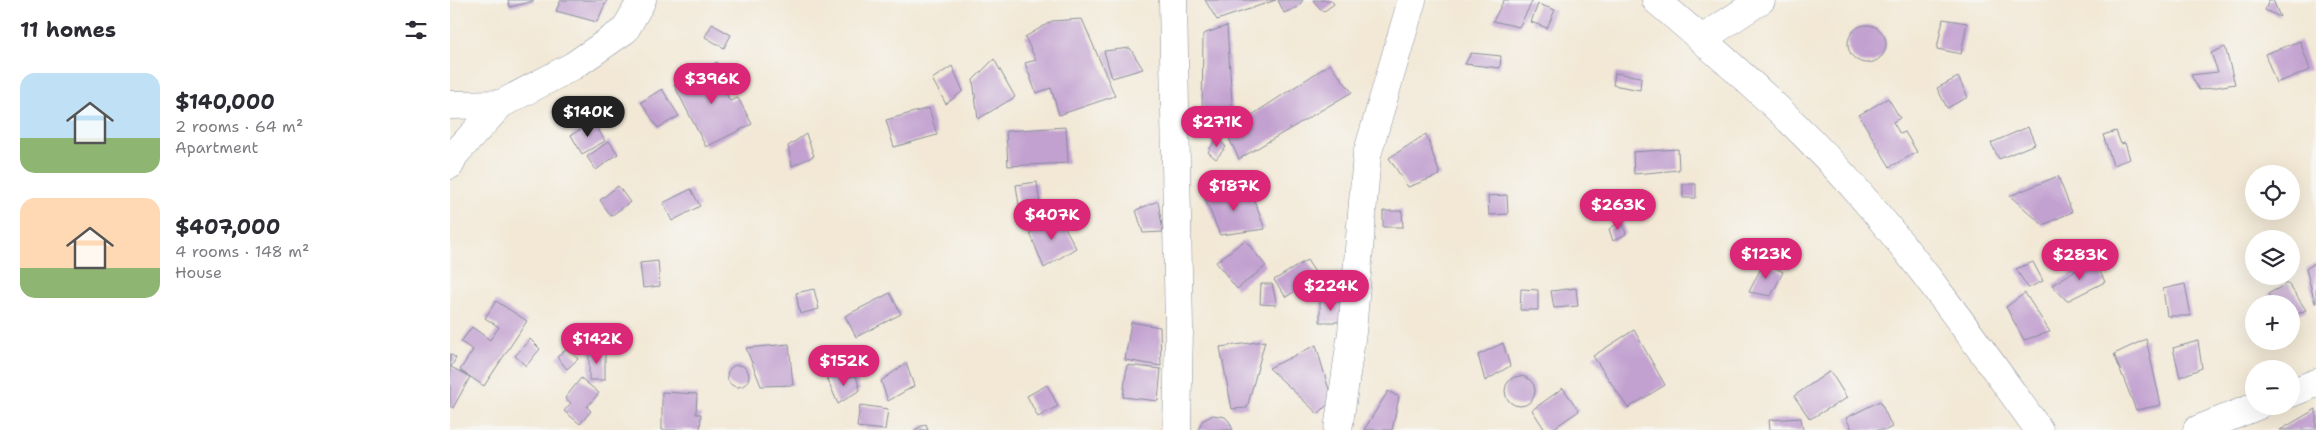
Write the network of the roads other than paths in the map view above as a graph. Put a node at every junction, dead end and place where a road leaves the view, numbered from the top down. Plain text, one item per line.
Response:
1 (642, 0) edge
2 (1173, 0) edge
3 (1412, 0) edge
4 (1656, 0) edge
5 (1761, 0) edge
6 (1702, 39) junction
7 (501, 104) junction
8 (450, 105) edge
9 (450, 165) edge
10 (2316, 383) edge
11 (2300, 389) edge
12 (2245, 411) edge
13 (1177, 430) edge
14 (1338, 430) edge
15 (2039, 430) edge
16 (2198, 430) edge

1 - 7 street
2 - 13 street
3 - 14 street
4 - 6 street
5 - 6 street
6 - 15 street
7 - 8 street
7 - 9 street
10 - 11 street
12 - 16 street

